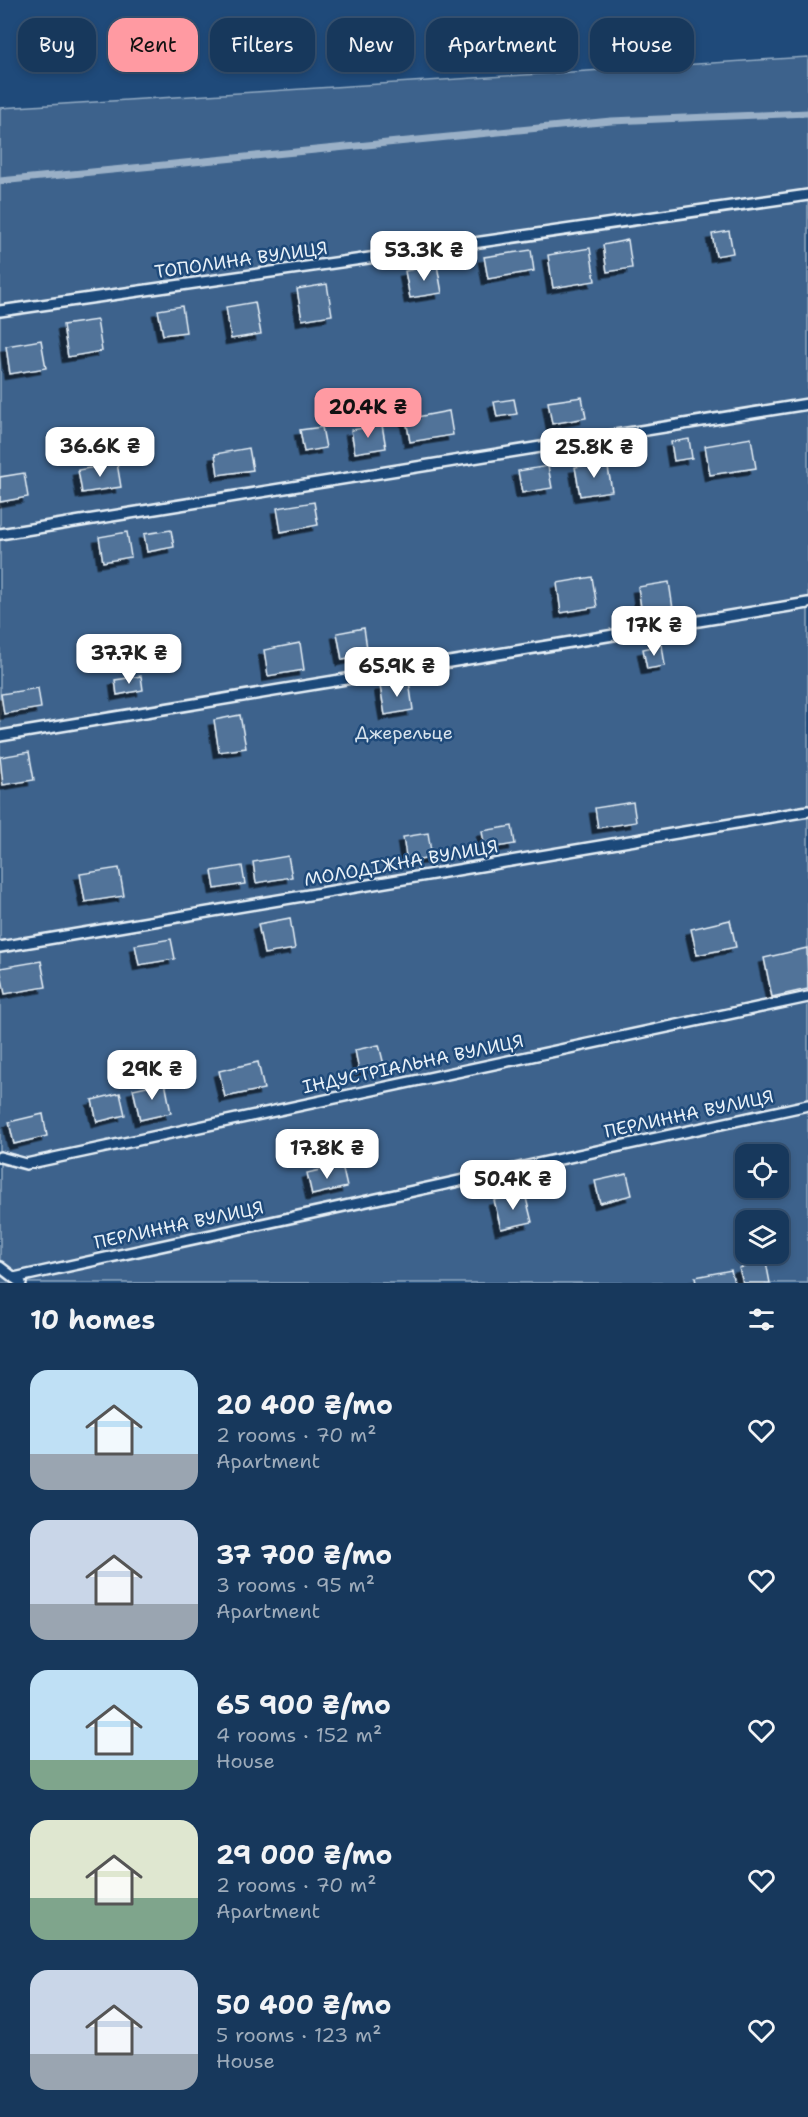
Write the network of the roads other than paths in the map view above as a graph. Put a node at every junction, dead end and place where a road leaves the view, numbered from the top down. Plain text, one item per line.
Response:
1 (808, 195) edge
2 (0, 311) edge
3 (808, 404) edge
4 (0, 534) edge
5 (808, 603) edge
6 (0, 736) edge
7 (808, 811) edge
8 (0, 947) edge
9 (808, 997) edge
10 (808, 1105) edge
11 (0, 1156) edge
12 (0, 1267) edge
13 (17, 1280) edge

1 - 2 lane, ТОПОЛИНА ВУЛИЦЯ
3 - 4 lane
5 - 6 lane
7 - 8 lane, МОЛОДІЖНА ВУЛИЦЯ
9 - 11 lane, ІНДУСТРІАЛЬНА ВУЛИЦЯ
10 - 13 lane, ПЕРЛИННА ВУЛИЦЯ
12 - 13 lane

